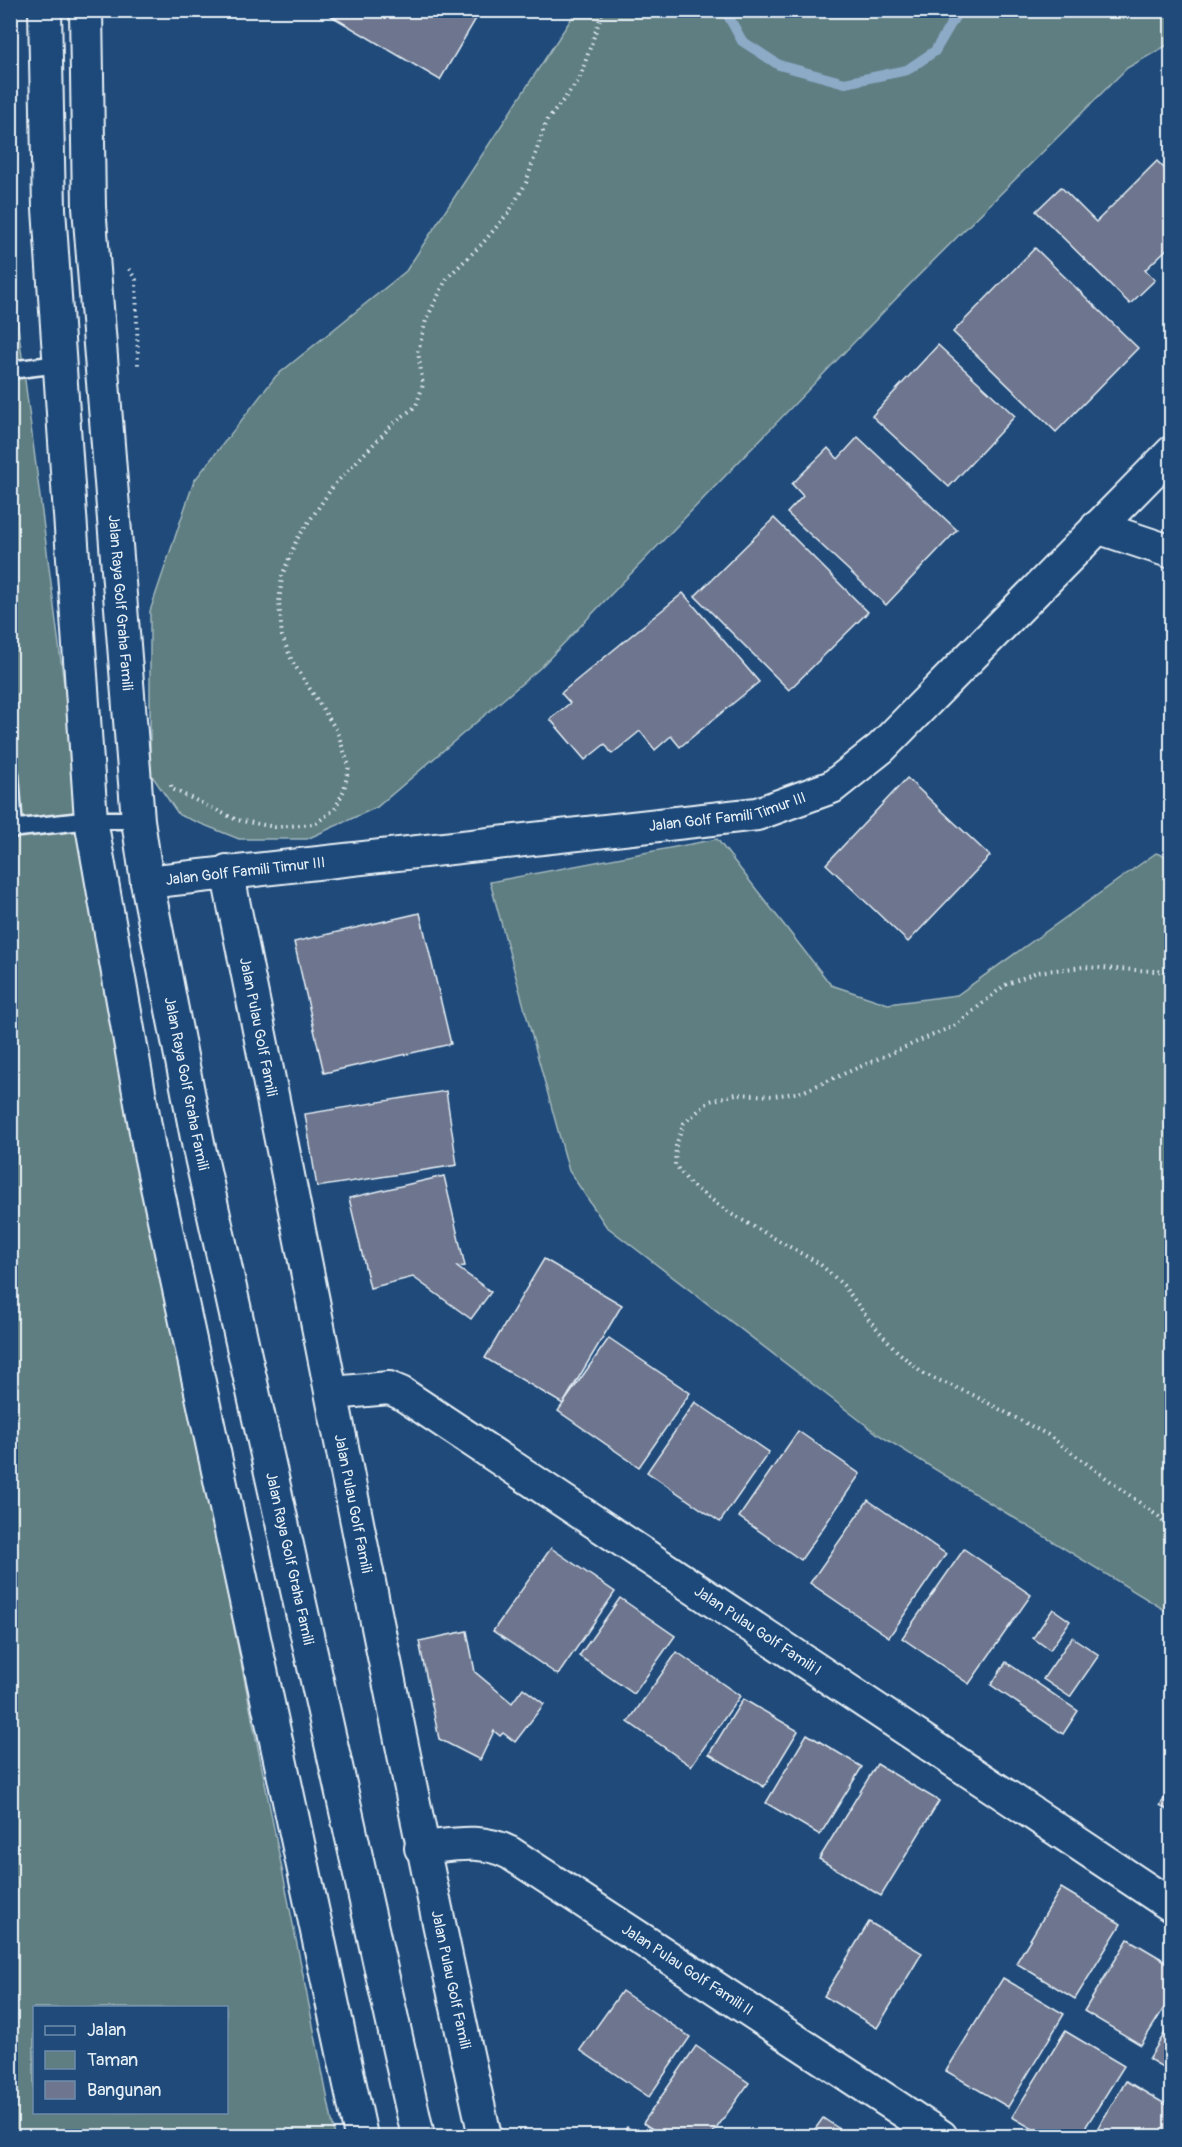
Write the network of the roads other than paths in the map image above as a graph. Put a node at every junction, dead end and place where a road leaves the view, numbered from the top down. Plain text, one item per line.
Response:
1 (45, 10) edge
2 (86, 10) edge
3 (98, 328) junction
4 (58, 332) junction
5 (101, 361) junction
6 (60, 364) junction
7 (10, 370) edge
8 (1172, 452) edge
9 (1097, 526) junction
10 (1172, 552) edge
11 (10, 774) edge
12 (91, 820) junction
13 (138, 820) junction
14 (12, 829) edge
15 (227, 871) junction
16 (147, 882) junction
17 (199, 1148) junction
18 (150, 1154) junction
19 (333, 1393) junction
20 (421, 1848) junction
21 (1172, 1906) edge
22 (362, 2136) edge
23 (418, 2136) edge
24 (484, 2136) edge
25 (941, 2136) edge

1 - 4 street
2 - 3 street, Jalan Raya Golf Graha Famili
3 - 4 street
3 - 5 street, Jalan Raya Golf Graha Famili
4 - 6 street
5 - 6 street
5 - 13 street, Jalan Raya Golf Graha Famili
6 - 7 lane
6 - 12 street
8 - 9 street, Jalan Golf Famili Timur III
9 - 10 street
9 - 15 street, Jalan Golf Famili Timur III
11 - 14 lane
12 - 13 lane
12 - 14 lane
12 - 18 street
13 - 16 street, Jalan Raya Golf Graha Famili
15 - 16 street, Jalan Golf Famili Timur III
15 - 19 street, Jalan Pulau Golf Famili
16 - 17 street, Jalan Raya Golf Graha Famili
17 - 18 street
17 - 23 street, Jalan Raya Golf Graha Famili
18 - 22 street
19 - 20 street, Jalan Pulau Golf Famili
19 - 21 street, Jalan Pulau Golf Famili I
20 - 24 street, Jalan Pulau Golf Famili
20 - 25 street, Jalan Pulau Golf Famili II

